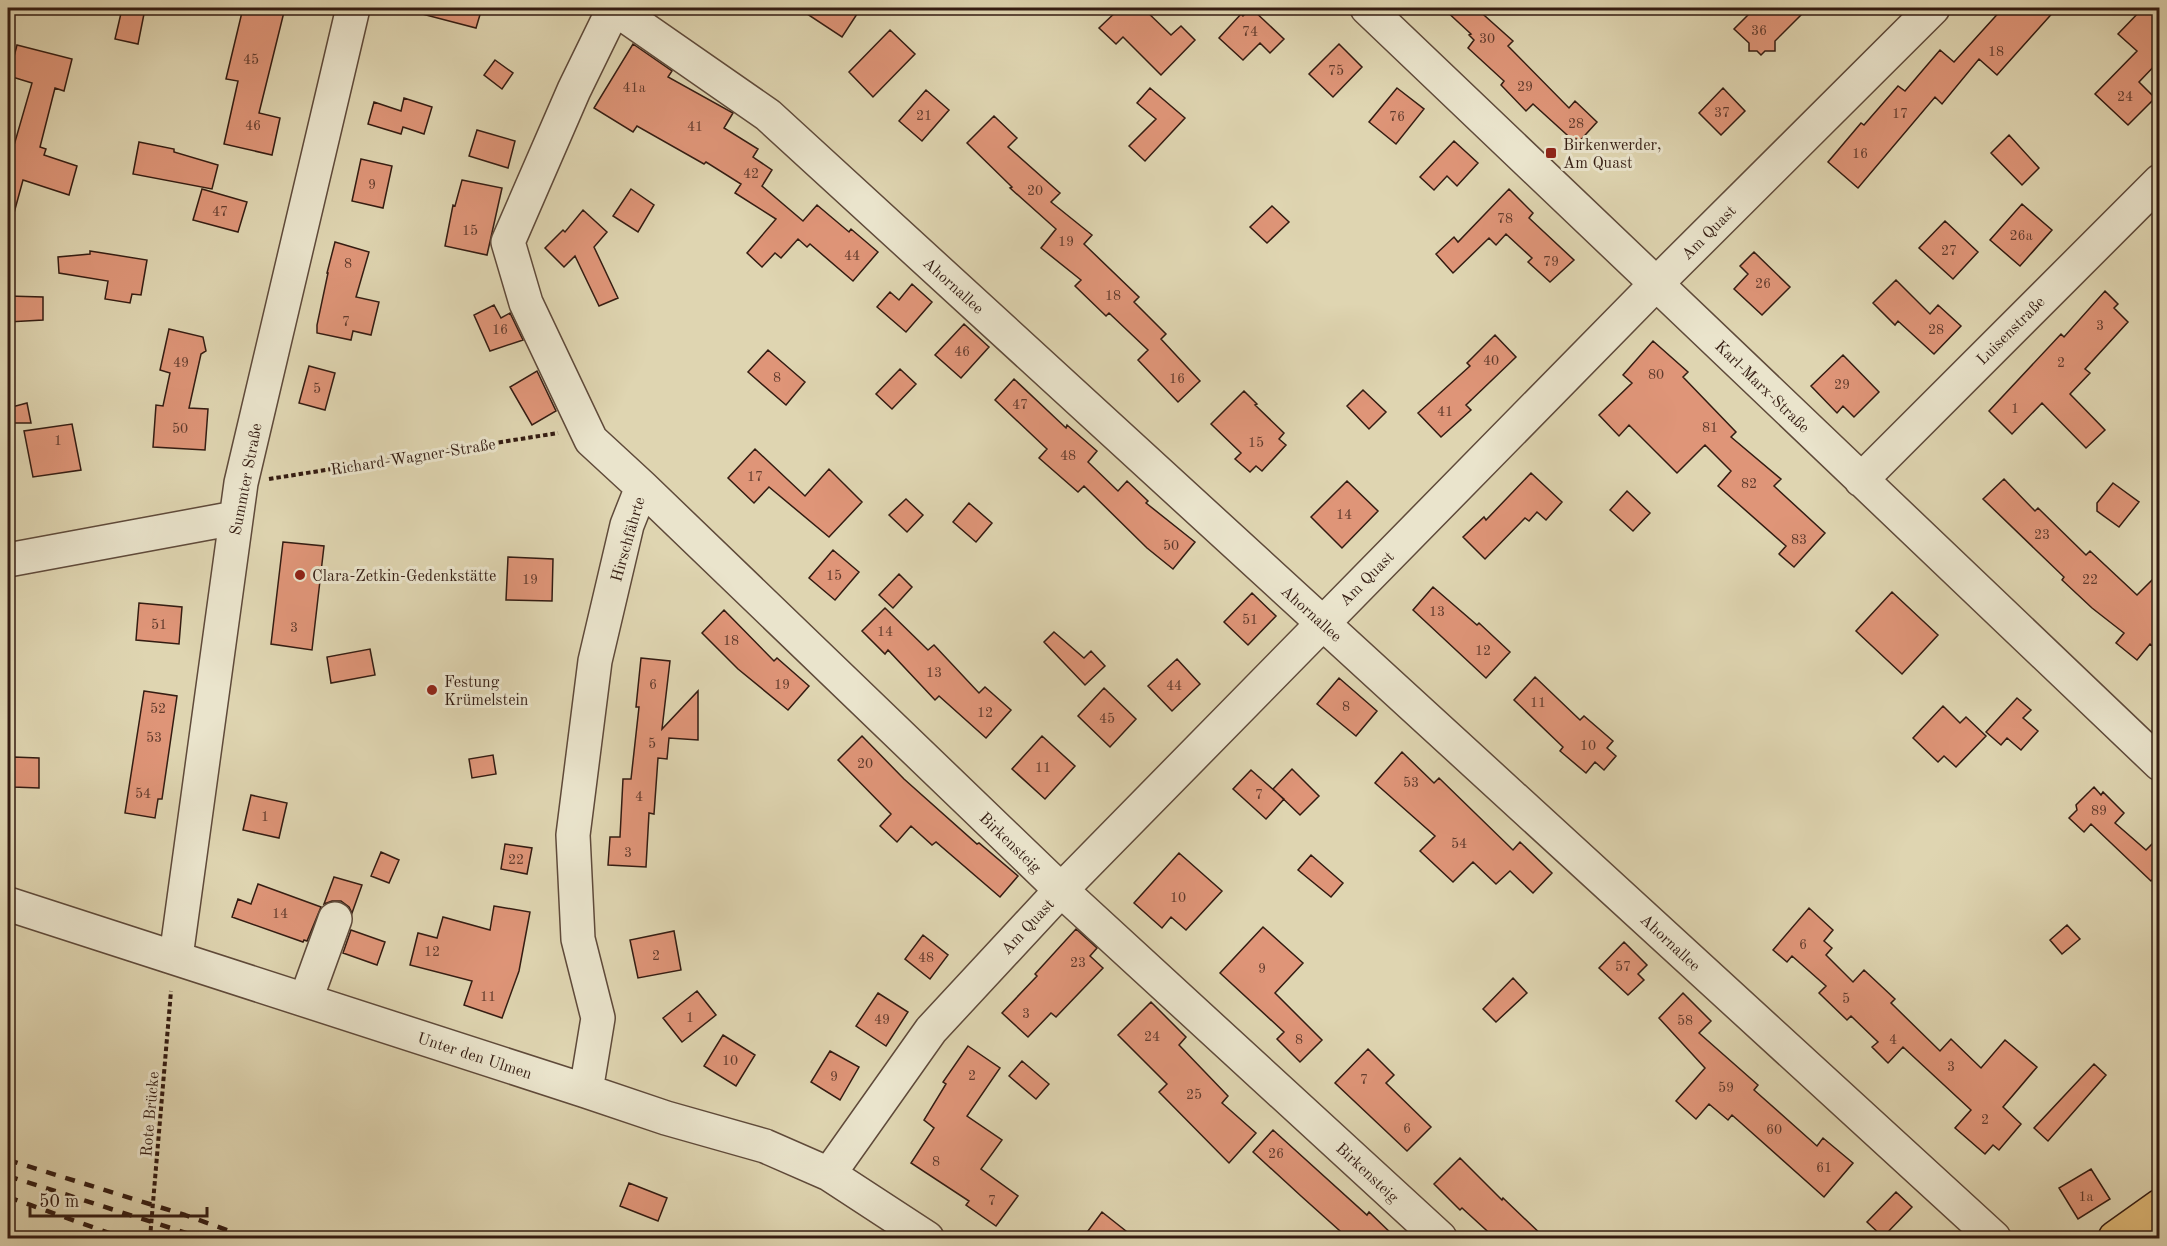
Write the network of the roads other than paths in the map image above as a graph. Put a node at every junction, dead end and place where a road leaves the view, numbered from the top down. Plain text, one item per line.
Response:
1 (353, 8) edge
2 (614, 8) edge
3 (1367, 8) edge
4 (1933, 8) edge
5 (2160, 181) edge
6 (1657, 283) junction
7 (1861, 480) junction
8 (642, 487) junction
9 (235, 518) junction
10 (8, 560) edge
11 (1322, 622) junction
12 (2160, 764) edge
13 (1061, 890) junction
14 (8, 904) edge
15 (335, 919) dead end
16 (176, 957) junction
17 (306, 999) junction
18 (586, 1090) junction
19 (829, 1174) junction
20 (2160, 1206) edge
21 (927, 1239) edge
22 (1440, 1239) edge
23 (1994, 1239) edge
24 (2115, 1239) edge

1 - 9 street, Summter Straße
2 - 8 street, Hirschfährte
2 - 11 street, Ahornallee
3 - 6 street, Karl-Marx-Straße
4 - 6 street, Am Quast
5 - 7 street, Luisenstraße
6 - 7 street, Karl-Marx-Straße
6 - 11 street, Am Quast
7 - 12 street, Karl-Marx-Straße
8 - 13 street, Birkensteig
8 - 18 street, Hirschfährte
9 - 10 street
9 - 16 street, Summter Straße
11 - 13 street, Am Quast
11 - 23 street, Ahornallee
13 - 19 street, Am Quast
13 - 22 street, Birkensteig
14 - 16 street, Unter den Ulmen
15 - 17 street
16 - 17 street, Unter den Ulmen
17 - 18 street, Unter den Ulmen
18 - 19 street, Unter den Ulmen
19 - 21 street, Unter den Ulmen
20 - 24 main road

